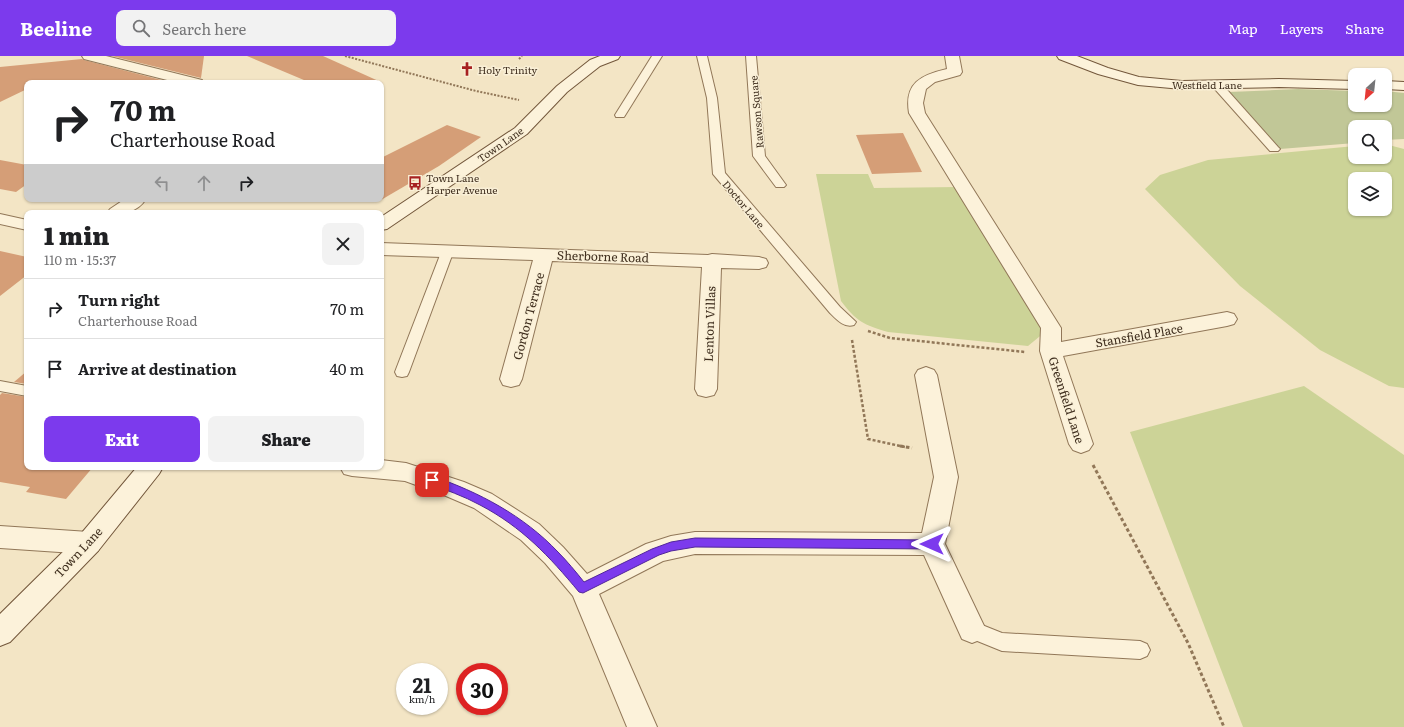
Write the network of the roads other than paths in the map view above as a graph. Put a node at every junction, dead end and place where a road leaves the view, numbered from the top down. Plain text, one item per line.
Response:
1 (89, 56) edge
2 (613, 56) edge
3 (657, 56) edge
4 (702, 56) edge
5 (751, 56) edge
6 (952, 56) edge
7 (1064, 56) edge
8 (185, 80) edge
9 (1348, 84) edge
10 (1217, 85) junction
11 (1392, 85) edge
12 (1404, 86) edge
13 (620, 115) dead end
14 (1274, 149) dead end
15 (780, 184) dead end
16 (133, 202) edge
17 (121, 210) edge
18 (0, 219) edge
19 (384, 223) edge
20 (24, 224) edge
21 (384, 249) edge
22 (448, 250) junction
23 (544, 254) junction
24 (712, 260) junction
25 (759, 263) dead end
26 (1227, 319) dead end
27 (849, 322) road end
28 (1051, 351) junction
29 (402, 372) dead end
30 (926, 375) dead end
31 (511, 379) dead end
32 (0, 386) edge
33 (706, 389) dead end
34 (24, 390) edge
35 (1081, 444) road end
36 (149, 470) edge
37 (384, 470) edge
38 (0, 536) edge
39 (89, 542) junction
40 (932, 544) junction
41 (583, 588) junction
42 (972, 630) joint
43 (0, 633) edge
44 (1140, 650) dead end
45 (642, 727) edge

1 - 8 street
2 - 19 street, Town Lane
3 - 13 lane
4 - 27 lane, Doctor Lane
5 - 15 lane, Rawson Square
6 - 28 street, Greenfield Lane
7 - 10 street, Westfield Lane
9 - 10 street, Westfield Lane
10 - 14 lane
11 - 12 street
16 - 17 street
18 - 20 street
21 - 22 street, Sherborne Road
22 - 23 street, Sherborne Road
22 - 29 lane
23 - 24 street, Sherborne Road
23 - 31 street, Gordon Terrace
24 - 25 street, Sherborne Road
24 - 33 street, Lenton Villas
26 - 28 street, Stansfield Place
28 - 35 street, Greenfield Lane
30 - 40 street
32 - 34 lane
36 - 39 street, Town Lane
37 - 41 street
38 - 39 street
39 - 43 street, Town Lane
40 - 41 street
40 - 42 street
41 - 45 street
42 - 44 lane

